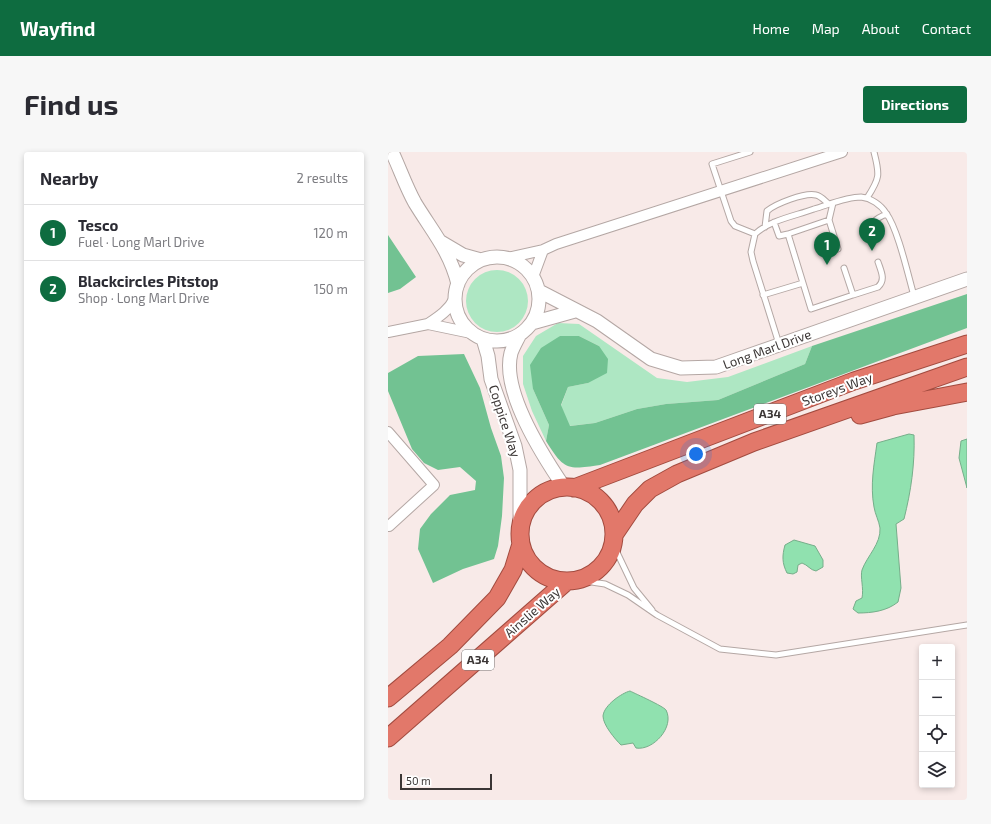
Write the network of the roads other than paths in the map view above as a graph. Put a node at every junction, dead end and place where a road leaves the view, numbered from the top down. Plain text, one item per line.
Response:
1 (392, 152) edge
2 (750, 152) edge
3 (842, 152) edge
4 (874, 152) edge
5 (721, 190) junction
6 (868, 198) junction
7 (831, 204) junction
8 (887, 214) junction
9 (829, 220) junction
10 (774, 222) junction
11 (765, 227) junction
12 (755, 234) junction
13 (788, 234) junction
14 (870, 236) dead end
15 (441, 242) junction
16 (838, 249) dead end
17 (543, 250) junction
18 (508, 258) junction
19 (481, 260) junction
20 (878, 262) dead end
21 (844, 268) dead end
22 (533, 277) junction
23 (967, 279) edge
24 (803, 283) junction
25 (458, 284) junction
26 (539, 291) junction
27 (763, 295) junction
28 (853, 295) junction
29 (914, 297) junction
30 (455, 298) junction
31 (575, 311) junction
32 (532, 323) junction
33 (428, 324) junction
34 (388, 332) edge
35 (471, 333) junction
36 (518, 336) junction
37 (482, 339) junction
38 (780, 344) junction
39 (967, 344) edge
40 (967, 367) edge
41 (967, 392) edge
42 (388, 432) edge
43 (754, 442) junction
44 (569, 487) junction
45 (389, 526) dead end
46 (520, 536) junction
47 (613, 540) junction
48 (573, 581) junction
49 (657, 615) junction
50 (967, 625) edge
51 (388, 698) edge
52 (388, 738) edge

1 - 15 street
2 - 5 lane
3 - 5 street
4 - 6 lane
5 - 12 lane
5 - 17 street
6 - 7 lane
6 - 8 lane
7 - 9 lane
7 - 10 lane
7 - 11 lane
8 - 14 lane
8 - 29 lane
9 - 13 lane
9 - 16 lane
10 - 11 lane
10 - 13 lane
11 - 12 lane
12 - 27 lane
13 - 24 lane
15 - 19 street
15 - 25 street
17 - 18 street
17 - 22 street
18 - 19 street
18 - 22 street
19 - 25 street
20 - 28 lane
21 - 28 lane
22 - 26 street
23 - 29 street, Long Marl Drive
24 - 27 lane
24 - 28 lane
25 - 30 street
26 - 31 street, Long Marl Drive
26 - 32 street
27 - 38 lane
29 - 38 street, Long Marl Drive
30 - 33 street
30 - 35 street
31 - 32 street
31 - 38 street, Long Marl Drive
32 - 36 street
33 - 34 street
33 - 35 street
35 - 37 street
36 - 37 street
36 - 44 street, Coppice Way
37 - 46 street, Coppice Way
39 - 44 highway, Storeys Way / A34
40 - 43 highway, Storeys Way / A34
41 - 43 highway
42 - 45 street
43 - 47 highway, Storeys Way / A34
44 - 46 highway, A34
44 - 47 highway
46 - 48 highway
46 - 51 highway, A34
47 - 48 highway, A34
47 - 49 lane
48 - 49 lane
48 - 52 highway, Ainslie Way / A34
49 - 50 lane

